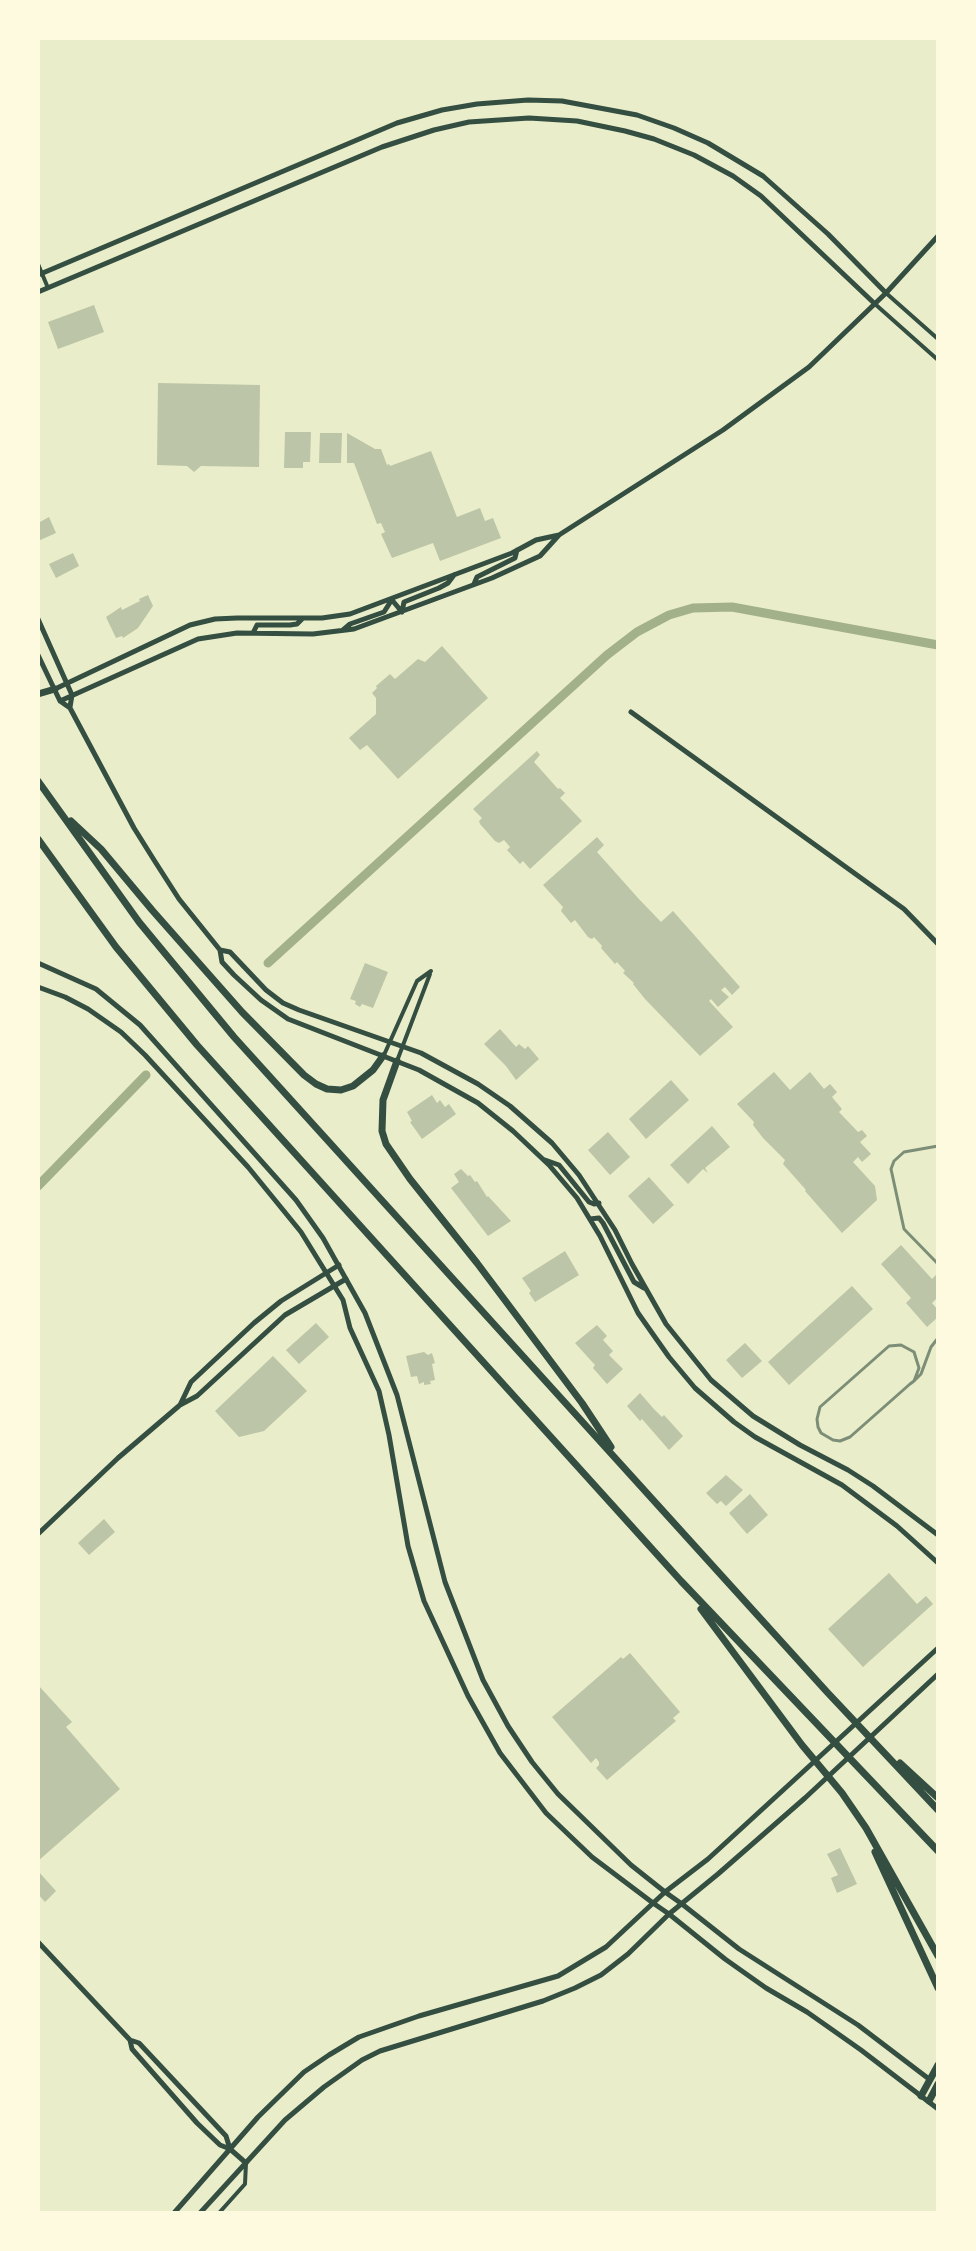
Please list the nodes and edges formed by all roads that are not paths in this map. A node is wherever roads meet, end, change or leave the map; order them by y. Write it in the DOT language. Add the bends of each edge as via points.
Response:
graph roads {
  1 [pos="938,236"];
  2 [pos="38,264"];
  3 [pos="40,274"];
  4 [pos="48,288"];
  5 [pos="38,292"];
  6 [pos="886,293"];
  7 [pos="875,304"];
  8 [pos="938,339"];
  9 [pos="938,360"];
  10 [pos="559,535"];
  11 [pos="517,550"];
  12 [pos="454,575"];
  13 [pos="473,585"];
  14 [pos="392,600"];
  15 [pos="402,612"];
  16 [pos="38,619"];
  17 [pos="302,619"];
  18 [pos="340,632"];
  19 [pos="253,633"];
  20 [pos="38,655"];
  21 [pos="66,683"];
  22 [pos="55,689"];
  23 [pos="38,694"];
  24 [pos="72,695"];
  25 [pos="60,701"];
  26 [pos="70,708"];
  27 [pos="631,712"];
  28 [pos="38,781"];
  29 [pos="58,808"];
  30 [pos="38,839"];
  31 [pos="38,846"];
  32 [pos="48,853"];
  33 [pos="938,944"];
  34 [pos="220,950"];
  35 [pos="38,963"];
  36 [pos="38,987"];
  37 [pos="390,1040"];
  38 [pos="404,1045"];
  39 [pos="383,1056"];
  40 [pos="397,1061"];
  41 [pos="544,1160"];
  42 [pos="599,1203"];
  43 [pos="589,1219"];
  44 [pos="339,1265"];
  45 [pos="327,1272"];
  46 [pos="346,1279"];
  47 [pos="335,1286"];
  48 [pos="645,1289"];
  49 [pos="180,1405"];
  50 [pos="623,1466"];
  51 [pos="38,1534"];
  52 [pos="938,1535"];
  53 [pos="938,1563"];
  54 [pos="681,1581"];
  55 [pos="938,1648"];
  56 [pos="938,1674"];
  57 [pos="852,1719"];
  58 [pos="938,1798"];
  59 [pos="938,1810"];
  60 [pos="866,1828"];
  61 [pos="938,1851"];
  62 [pos="665,1892"];
  63 [pos="653,1903"];
  64 [pos="682,1904"];
  65 [pos="669,1914"];
  66 [pos="38,1942"];
  67 [pos="938,1956"];
  68 [pos="938,1988"];
  69 [pos="130,2040"];
  70 [pos="938,2065"];
  71 [pos="929,2079"];
  72 [pos="938,2085"];
  73 [pos="921,2096"];
  74 [pos="929,2101"];
  75 [pos="938,2109"];
  76 [pos="230,2149"];
  77 [pos="246,2163"];
  78 [pos="174,2213"];
  79 [pos="200,2213"];
  80 [pos="219,2213"];
  1 -- 6 [label="main road"];
  2 -- 3 [label="street"];
  3 -- 4 [label="street"];
  3 -- 6 [label="main road" via="397,123 442,110 528,100 637,115 708,143 763,176"];
  4 -- 5 [label="main road"];
  4 -- 7 [label="main road" via="382,147 469,122 550,118 654,139 733,176"];
  6 -- 7 [label="main road"];
  6 -- 8 [label="street"];
  7 -- 9 [label="street"];
  7 -- 10 [label="main road" via="809,367 723,430"];
  10 -- 11 [label="main road"];
  10 -- 13 [label="main road" via="540,556"];
  11 -- 12 [label="main road"];
  11 -- 13 [label="main road" via="515,558 477,577"];
  12 -- 14 [label="main road"];
  12 -- 15 [label="main road" via="439,588 404,602"];
  13 -- 15 [label="main road"];
  14 -- 15 [label="main road"];
  14 -- 17 [label="main road" via="341,616"];
  14 -- 18 [label="main road" via="384,612"];
  15 -- 18 [label="main road"];
  16 -- 21 [label="main road"];
  17 -- 19 [label="main road" via="290,625 257,625"];
  17 -- 21 [label="main road" via="203,622"];
  18 -- 19 [label="main road"];
  19 -- 24 [label="main road" via="189,642"];
  20 -- 22 [label="main road"];
  21 -- 22 [label="main road"];
  21 -- 24 [label="main road"];
  22 -- 23 [label="highway"];
  22 -- 25 [label="main road"];
  24 -- 25 [label="main road"];
  24 -- 26 [label="main road"];
  25 -- 26 [label="main road"];
  26 -- 34 [label="main road" via="148,850"];
  27 -- 33 [label="main road" via="904,909"];
  28 -- 29 [label="highway"];
  29 -- 39 [label="highway" via="304,1075 327,1089 341,1090 373,1070"];
  29 -- 50 [label="highway" via="139,922 224,1025"];
  30 -- 32 [label="highway"];
  31 -- 32 [label="highway"];
  32 -- 54 [label="highway" via="197,1045"];
  34 -- 37 [label="main road" via="230,952 283,1003"];
  34 -- 39 [label="main road" via="222,962 278,1013"];
  35 -- 44 [label="main road" via="96,989 140,1025 296,1200"];
  36 -- 45 [label="main road" via="103,1018 145,1055 280,1205"];
  37 -- 38 [label="main road"];
  37 -- 38 [label="street" via="417,981 431,971"];
  37 -- 39 [label="street"];
  38 -- 40 [label="street"];
  38 -- 42 [label="main road" via="510,1106 565,1156"];
  39 -- 40 [label="main road"];
  40 -- 41 [label="main road" via="478,1103"];
  40 -- 50 [label="highway" via="383,1100 386,1144 582,1403"];
  41 -- 42 [label="main road" via="559,1165 589,1202"];
  41 -- 43 [label="main road"];
  42 -- 48 [label="main road"];
  43 -- 48 [label="main road" via="603,1223 634,1282"];
  43 -- 53 [label="main road" via="638,1313 695,1388 755,1437 842,1485"];
  44 -- 45 [label="main road"];
  44 -- 46 [label="main road"];
  45 -- 47 [label="main road"];
  45 -- 49 [label="main road" via="254,1323 191,1382"];
  46 -- 47 [label="main road"];
  46 -- 62 [label="main road" via="397,1395 445,1582 483,1680 516,1738 558,1794"];
  47 -- 49 [label="main road" via="285,1315 197,1396"];
  47 -- 63 [label="main road" via="379,1391 408,1546 424,1601 468,1696 500,1753 546,1813 592,1857"];
  48 -- 52 [label="main road" via="676,1338 729,1396 772,1428 873,1486"];
  49 -- 51 [label="main road"];
  50 -- 57 [label="highway"];
  54 -- 60 [label="highway"];
  54 -- 61 [label="highway"];
  55 -- 62 [label="main road" via="708,1859"];
  56 -- 64 [label="main road"];
  57 -- 58 [label="highway"];
  57 -- 59 [label="highway"];
  60 -- 67 [label="highway"];
  60 -- 68 [label="highway"];
  62 -- 63 [label="main road"];
  62 -- 64 [label="main road"];
  63 -- 65 [label="main road"];
  63 -- 76 [label="main road" via="606,1947 558,1976 359,2037 304,2072"];
  64 -- 65 [label="main road"];
  64 -- 71 [label="main road"];
  65 -- 73 [label="main road"];
  65 -- 77 [label="main road" via="628,1954 575,1988 362,2060 285,2120"];
  66 -- 69 [label="main road"];
  69 -- 76 [label="main road" via="132,2049 197,2123"];
  69 -- 76 [label="main road" via="139,2043 226,2136"];
  70 -- 71 [label="highway"];
  71 -- 72 [label="main road"];
  71 -- 73 [label="highway"];
  72 -- 74 [label="highway"];
  73 -- 74 [label="main road"];
  74 -- 75 [label="main road"];
  76 -- 77 [label="main road"];
  76 -- 78 [label="main road"];
  77 -- 79 [label="main road"];
  77 -- 80 [label="street" via="245,2184"];
}
